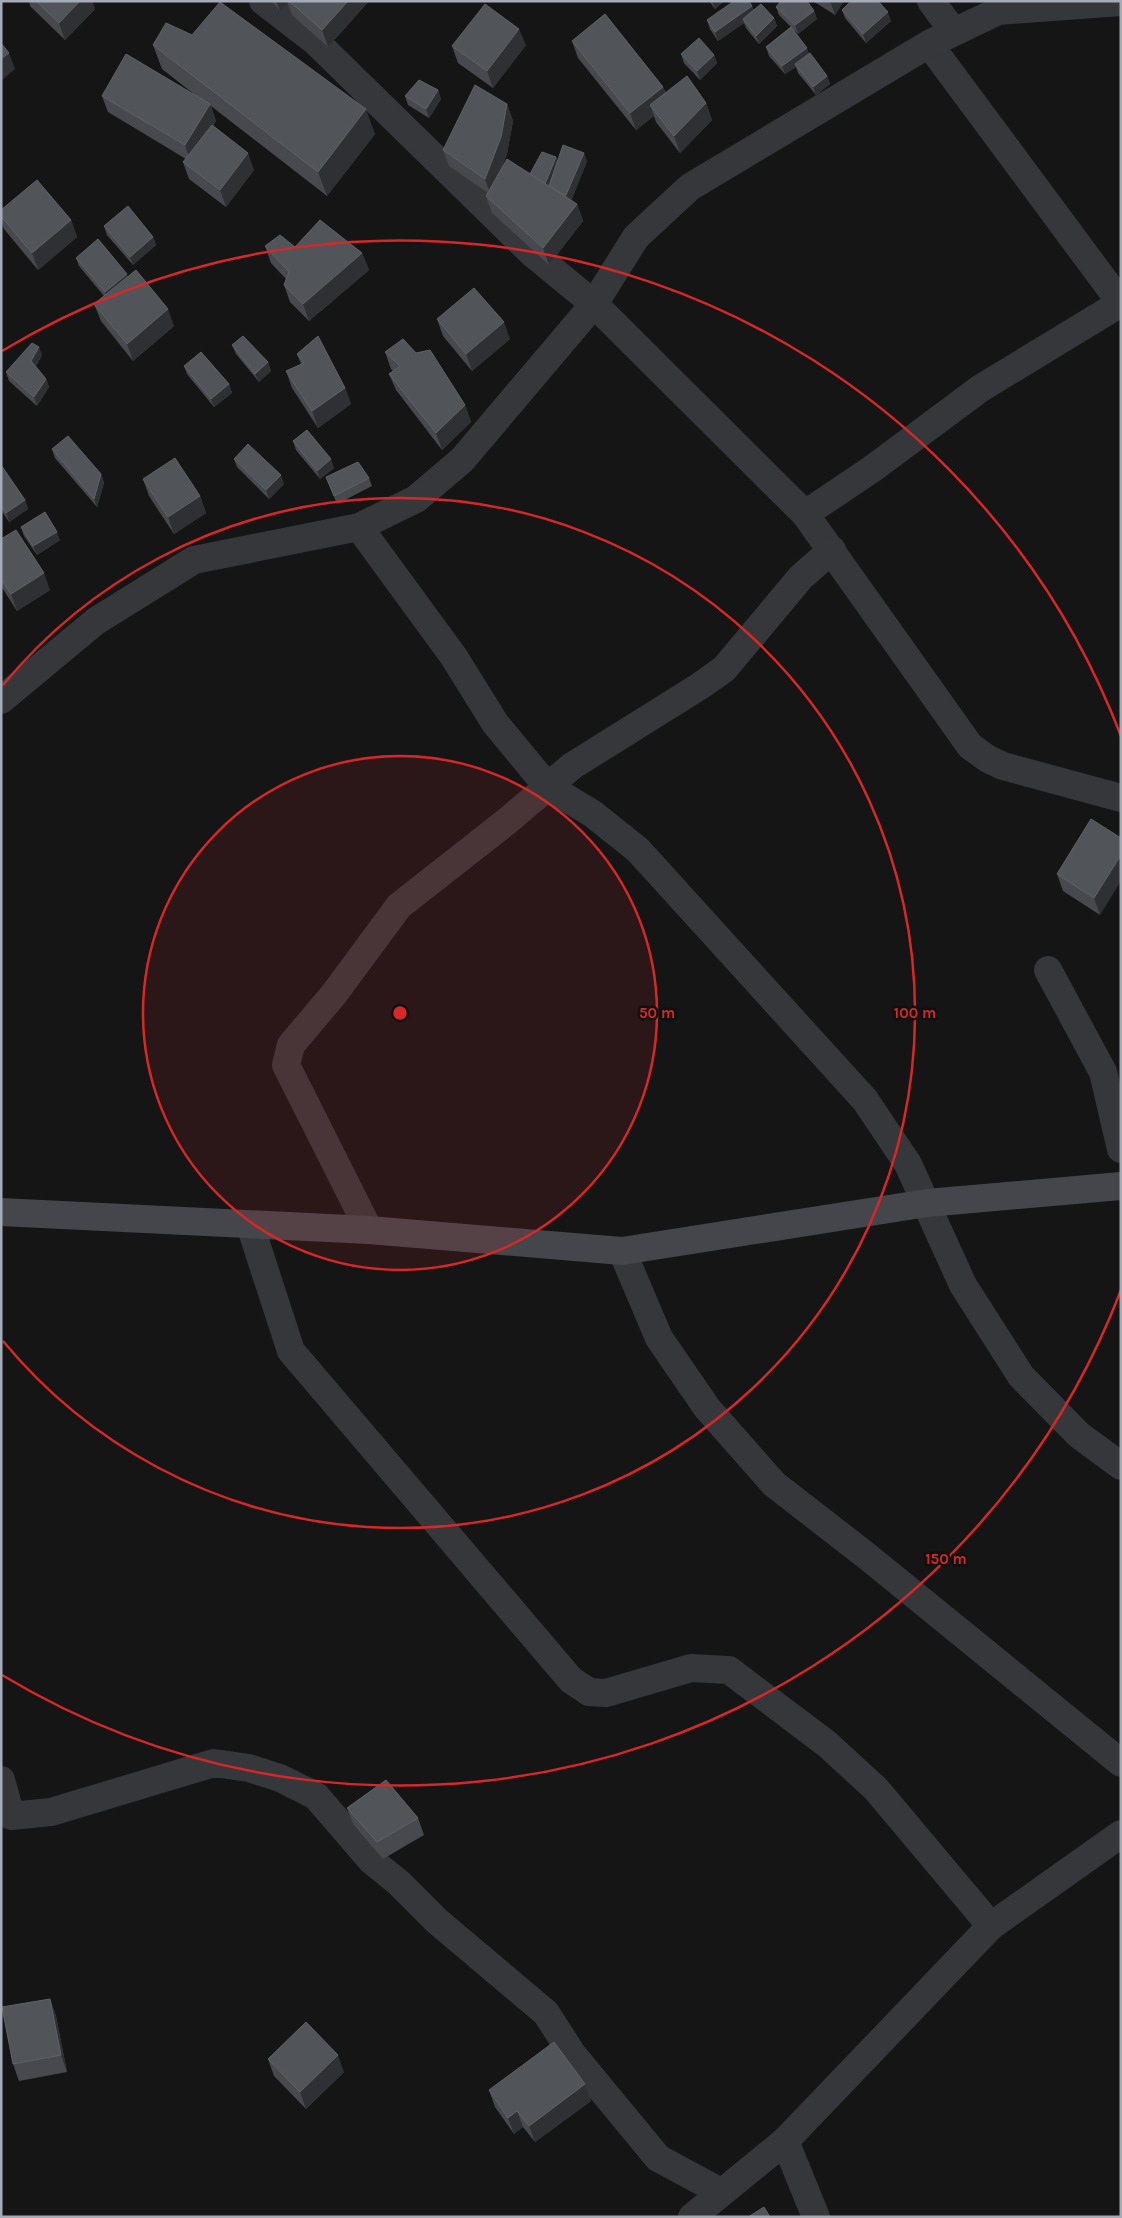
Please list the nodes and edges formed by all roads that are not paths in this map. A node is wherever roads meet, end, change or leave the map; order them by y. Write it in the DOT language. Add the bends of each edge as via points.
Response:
graph roads {
  1 [pos="263,1"];
  2 [pos="931,1"];
  3 [pos="1121,2"];
  4 [pos="953,30"];
  5 [pos="929,44"];
  6 [pos="594,304"];
  7 [pos="806,514"];
  8 [pos="360,527"];
  9 [pos="832,550"];
  10 [pos="1,700"];
  11 [pos="547,786"];
  12 [pos="1121,798"];
  13 [pos="1048,970"];
  14 [pos="1121,1149"];
  15 [pos="1121,1186"];
  16 [pos="926,1203"];
  17 [pos="1,1212"];
  18 [pos="250,1225"];
  19 [pos="369,1230"];
  20 [pos="622,1252"];
  21 [pos="1121,1466"];
  22 [pos="1121,1763"];
  23 [pos="1,1780"];
  24 [pos="1121,1834"];
  25 [pos="991,1926"];
  26 [pos="785,2141"];
  27 [pos="721,2192"];
  28 [pos="692,2217"];
  29 [pos="816,2217"];
  1 -- 6 [label="street" via="316,42 533,254"];
  2 -- 4 [label="street"];
  3 -- 4 [label="street" via="998,11"];
  4 -- 5 [label="street"];
  5 -- 6 [label="street" via="690,186 636,237"];
  5 -- 7 [label="street" via="1121,303 981,388"];
  6 -- 7 [label="street"];
  6 -- 8 [label="street" via="462,460 416,500"];
  7 -- 9 [label="street"];
  8 -- 10 [label="street" via="194,560 96,621"];
  8 -- 11 [label="street" via="454,658 495,723"];
  9 -- 11 [label="street" via="801,577 724,669 572,766"];
  9 -- 12 [label="street" via="970,746 1003,766"];
  11 -- 16 [label="street" via="594,814 638,850 865,1100 908,1164"];
  11 -- 19 [label="street" via="399,906 291,1046 286,1065"];
  13 -- 14 [label="street" via="1103,1072"];
  15 -- 16 [label="street"];
  16 -- 20 [label="street"];
  16 -- 21 [label="street" via="963,1285 1021,1376 1079,1435"];
  17 -- 18 [label="street"];
  18 -- 19 [label="street"];
  18 -- 25 [label="street" via="291,1351 570,1680 589,1692 606,1693 691,1668 729,1670 827,1744 876,1789"];
  19 -- 20 [label="street"];
  20 -- 22 [label="street" via="659,1338 707,1408 774,1484"];
  23 -- 27 [label="street" via="11,1816 51,1812 214,1763 249,1768 280,1778 316,1796 372,1861 546,2013 573,2055 658,2158"];
  24 -- 25 [label="street"];
  25 -- 26 [label="street"];
  26 -- 27 [label="street"];
  26 -- 29 [label="street"];
  27 -- 28 [label="street"];
}
